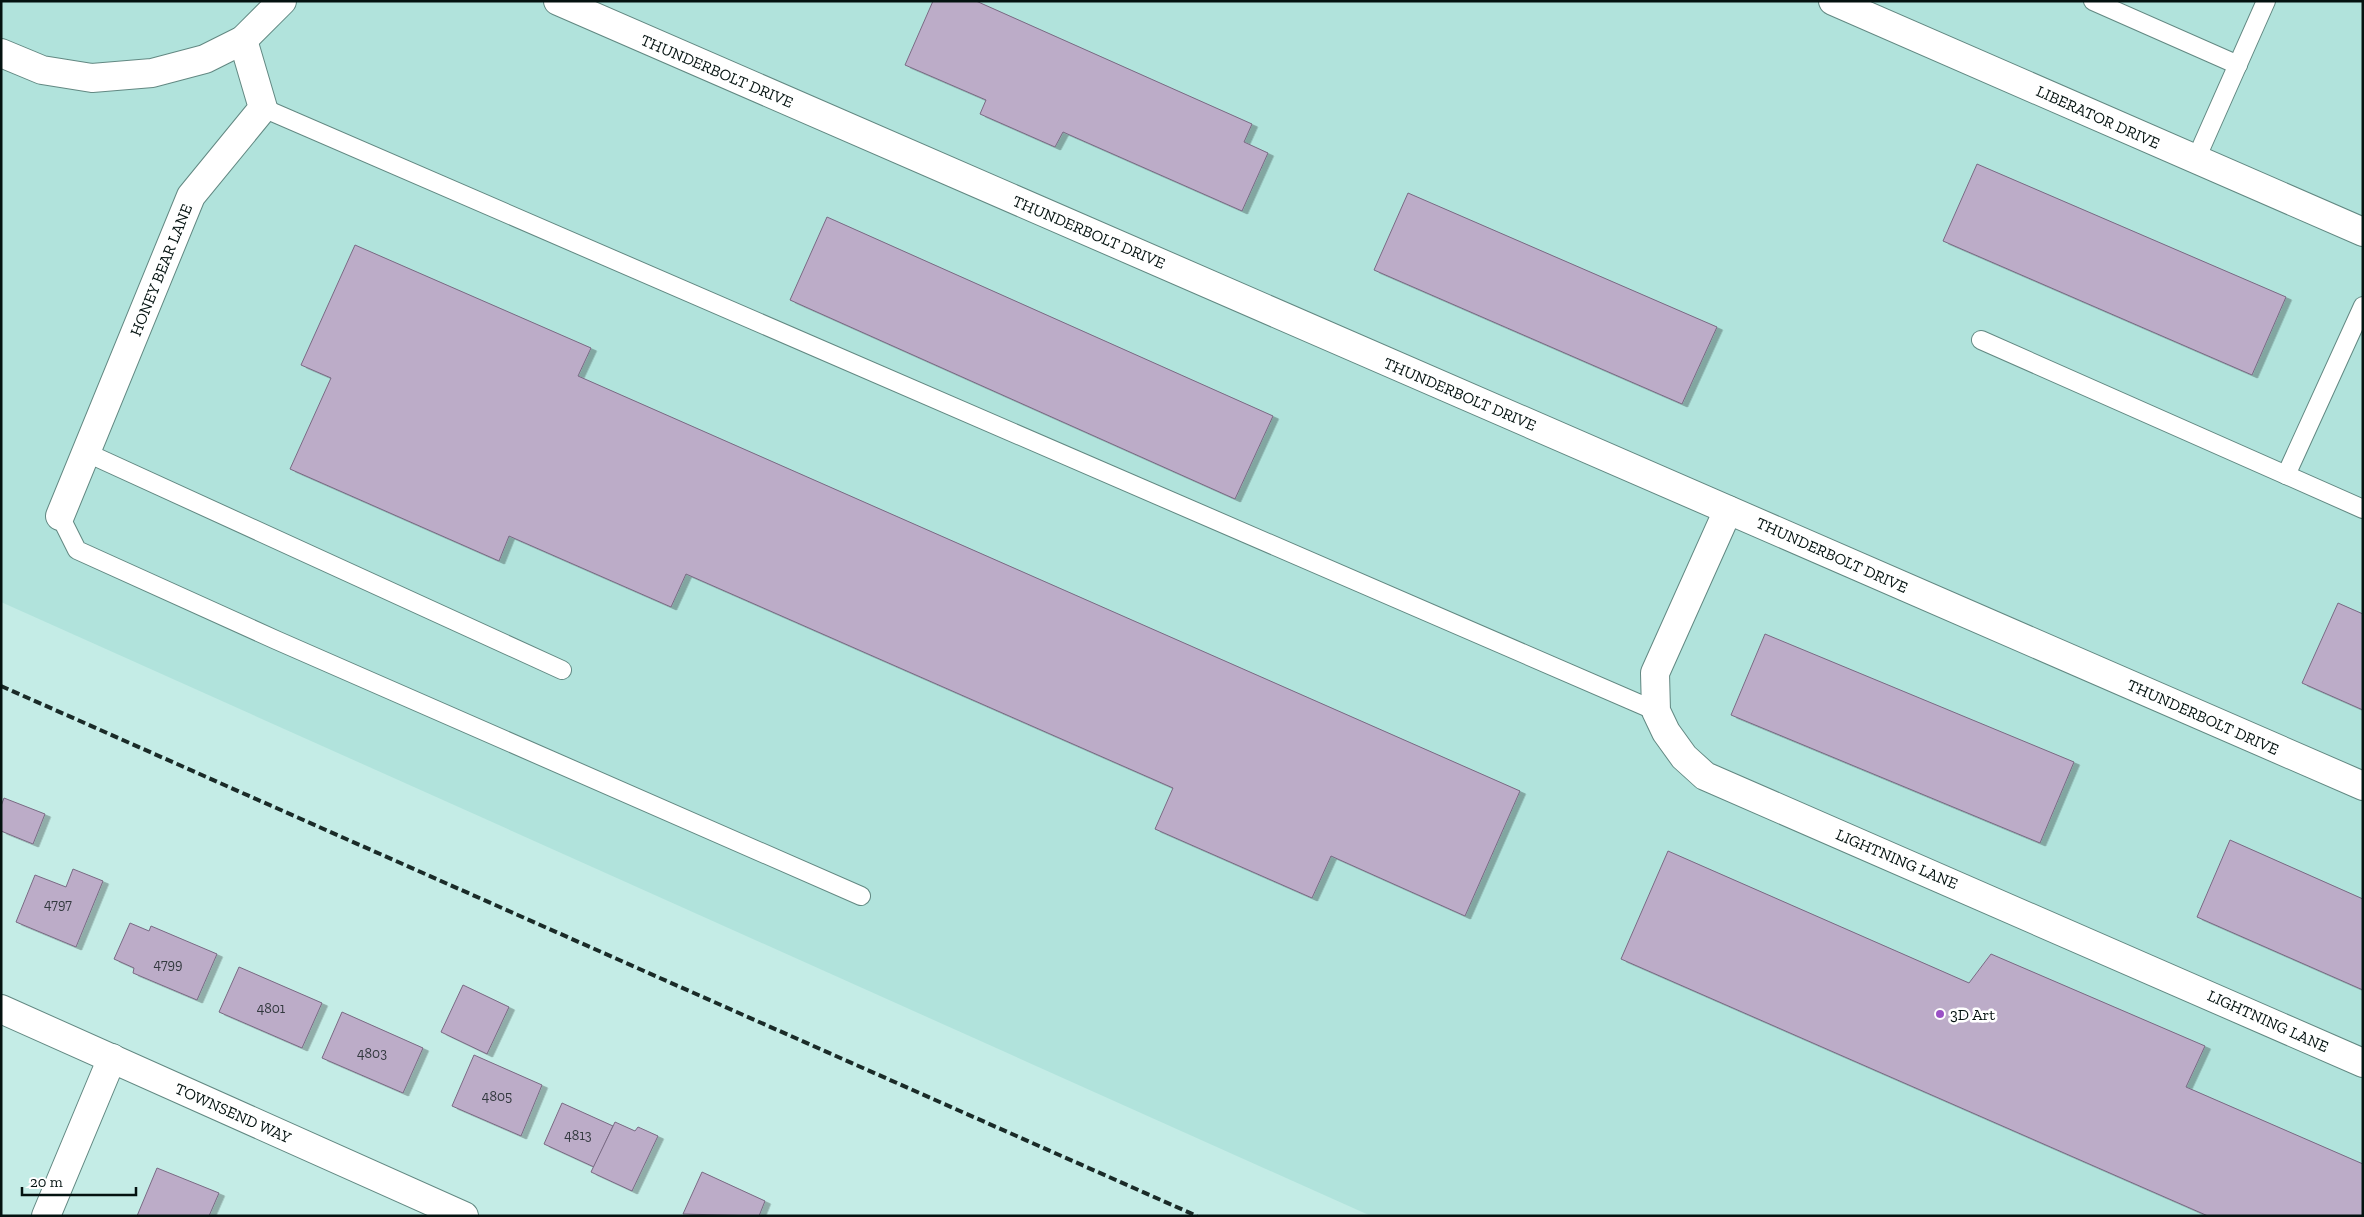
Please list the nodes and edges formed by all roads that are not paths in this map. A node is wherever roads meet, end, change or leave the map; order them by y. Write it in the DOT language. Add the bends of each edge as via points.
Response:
graph roads {
  1 [pos="282,1"];
  2 [pos="558,1"];
  3 [pos="1833,1"];
  4 [pos="2092,1"];
  5 [pos="2266,1"];
  6 [pos="243,40"];
  7 [pos="1,53"];
  8 [pos="2238,65"];
  9 [pos="263,108"];
  10 [pos="2196,160"];
  11 [pos="2363,232"];
  12 [pos="2363,306"];
  13 [pos="1981,340"];
  14 [pos="85,452"];
  15 [pos="2286,475"];
  16 [pos="1728,510"];
  17 [pos="2363,510"];
  18 [pos="60,516"];
  19 [pos="562,670"];
  20 [pos="1656,711"];
  21 [pos="2363,786"];
  22 [pos="862,896"];
  23 [pos="1,1009"];
  24 [pos="112,1058"];
  25 [pos="2363,1063"];
  26 [pos="46,1216"];
  27 [pos="464,1216"];
  1 -- 6 [label="street"];
  2 -- 16 [label="street, THUNDERBOLT DRIVE"];
  3 -- 10 [label="street, LIBERATOR DRIVE"];
  4 -- 8 [label="lane"];
  5 -- 8 [label="lane"];
  6 -- 7 [label="street" via="205,58 152,73 92,78 42,70"];
  6 -- 9 [label="street"];
  8 -- 10 [label="lane"];
  9 -- 14 [label="street, HONEY BEAR LANE" via="191,196"];
  9 -- 20 [label="lane"];
  10 -- 11 [label="street, LIBERATOR DRIVE"];
  12 -- 15 [label="lane"];
  13 -- 15 [label="lane"];
  14 -- 18 [label="street, HONEY BEAR LANE"];
  14 -- 19 [label="lane"];
  15 -- 17 [label="lane"];
  16 -- 20 [label="street, LIGHTNING LANE" via="1655,673"];
  16 -- 21 [label="street, THUNDERBOLT DRIVE"];
  18 -- 22 [label="lane" via="77,550"];
  20 -- 25 [label="street, LIGHTNING LANE" via="1684,757 1705,776"];
  23 -- 24 [label="street, TOWNSEND WAY"];
  24 -- 26 [label="street"];
  24 -- 27 [label="street, TOWNSEND WAY"];
}
